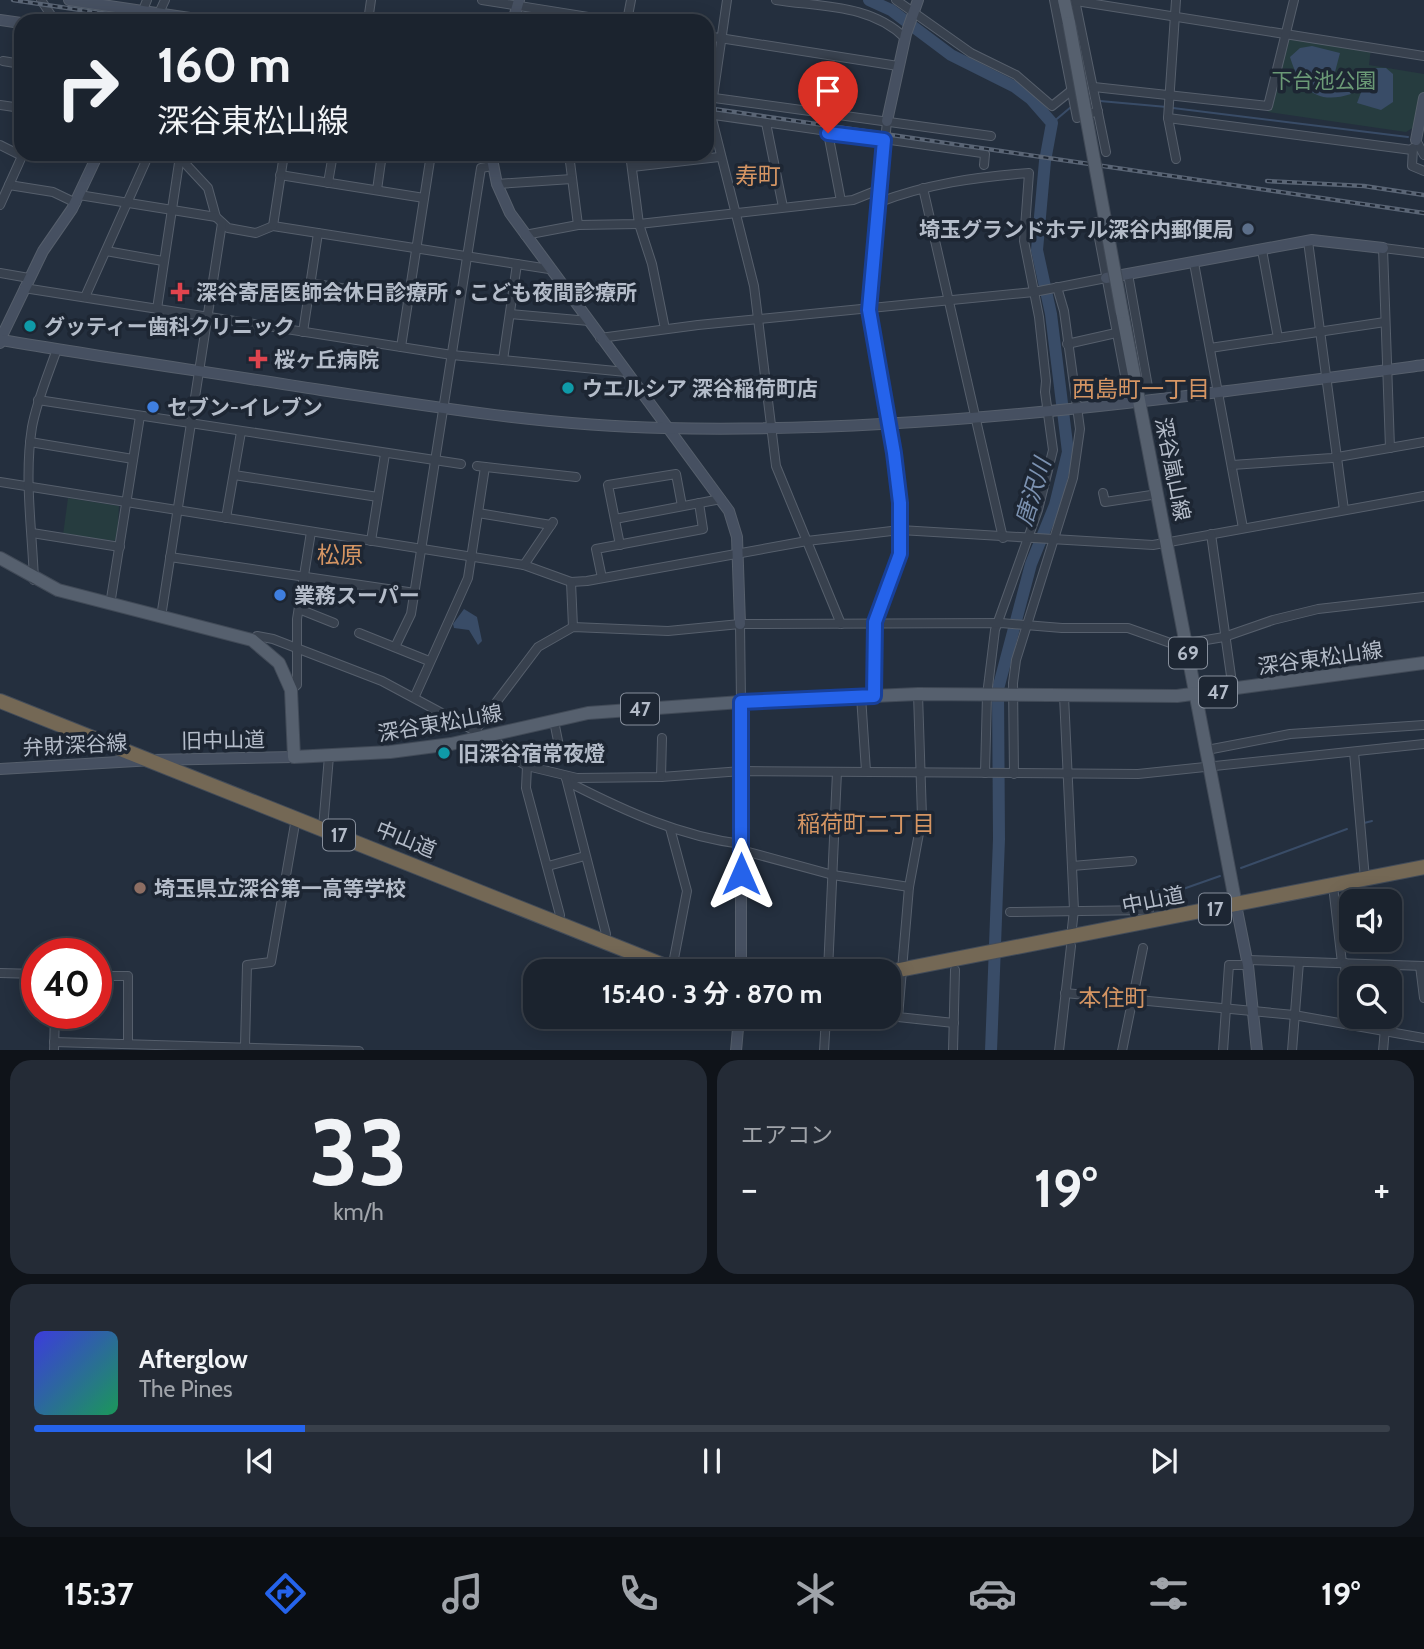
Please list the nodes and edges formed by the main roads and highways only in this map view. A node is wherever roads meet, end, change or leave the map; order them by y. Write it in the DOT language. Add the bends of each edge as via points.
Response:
graph roads {
  1 [pos="1064,0"];
  2 [pos="0,558"];
  3 [pos="1424,663"];
  4 [pos="1196,694"];
  5 [pos="0,701"];
  6 [pos="1424,867"];
  7 [pos="1236,905"];
  8 [pos="648,959"];
  9 [pos="901,970"];
  1 -- 4 [label="main road, 深谷嵐山線 / 69, bridge" via="1135,402 1158,494"];
  2 -- 4 [label="main road, 深谷東松山線 / 47" via="34,580 110,605 252,640 279,663 291,690 295,757 390,752 588,713 741,702 918,694"];
  3 -- 4 [label="main road, 深谷東松山線 / 47"];
  4 -- 7 [label="main road, 深谷嵐山線 / 69"];
  5 -- 8 [label="highway, 中山道 / 17"];
  6 -- 7 [label="highway, 中山道 / 17"];
  7 -- 9 [label="highway, 中山道 / 17"];
}
